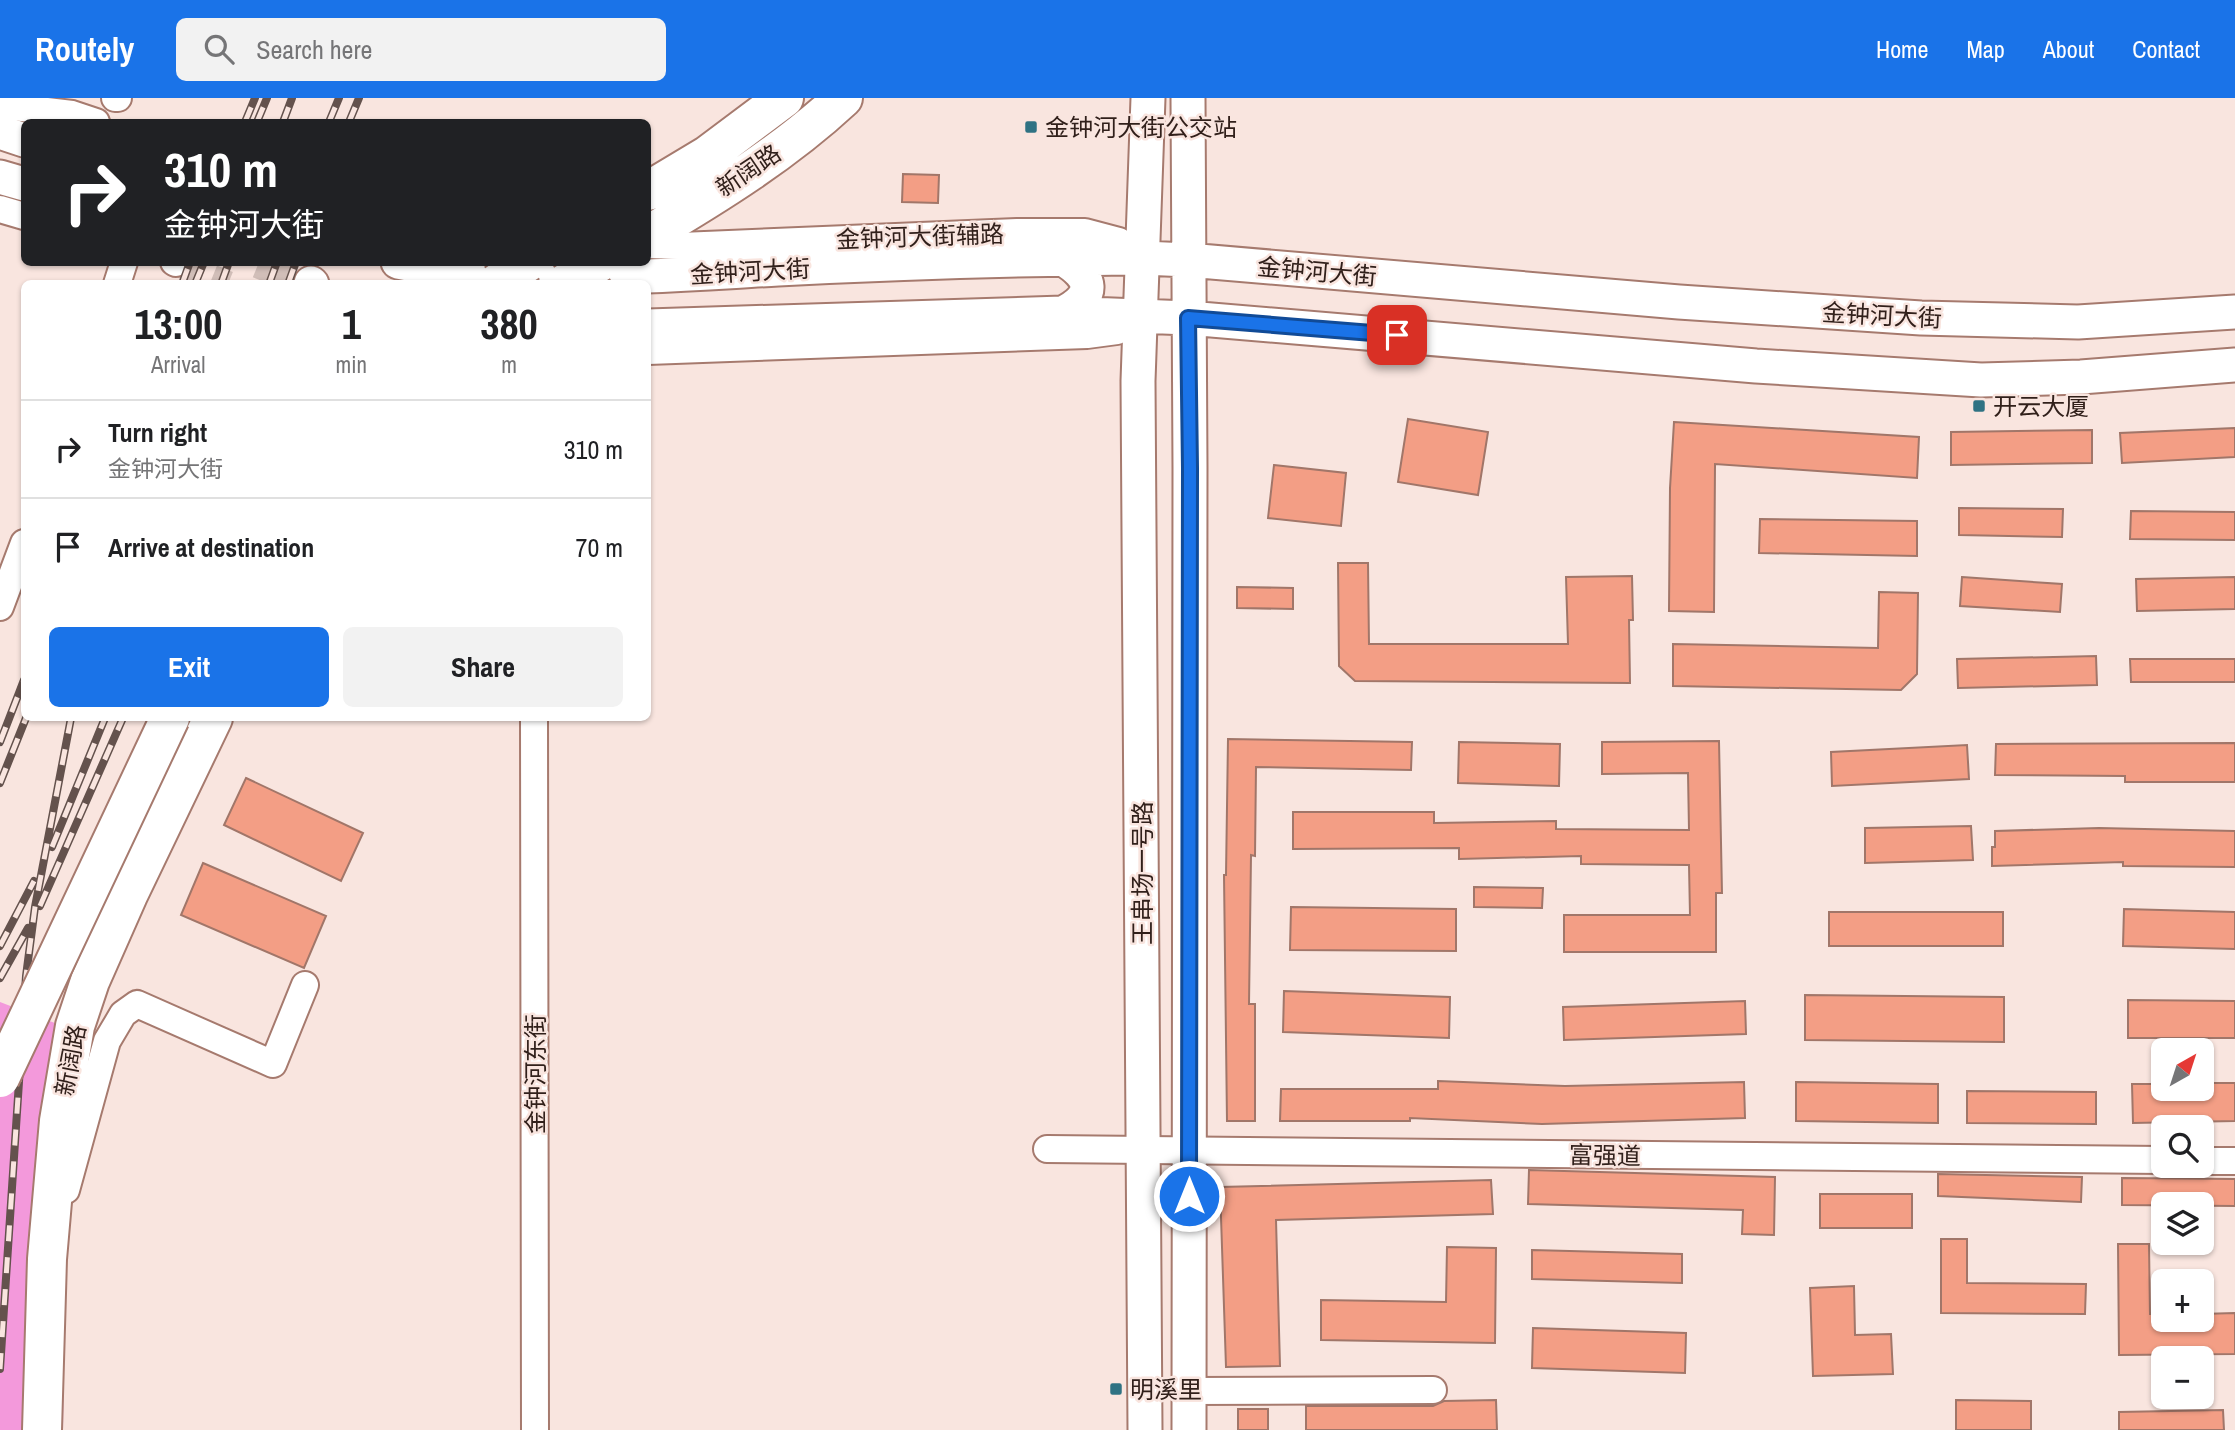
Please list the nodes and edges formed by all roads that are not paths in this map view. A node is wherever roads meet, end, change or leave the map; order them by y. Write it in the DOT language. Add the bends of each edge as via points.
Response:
graph roads {
  1 [pos="784,98"];
  2 [pos="843,98"];
  3 [pos="1148,98"];
  4 [pos="1188,98"];
  5 [pos="0,107"];
  6 [pos="87,119"];
  7 [pos="0,132"];
  8 [pos="21,139"];
  9 [pos="0,177"];
  10 [pos="21,183"];
  11 [pos="651,189"];
  12 [pos="0,209"];
  13 [pos="21,215"];
  14 [pos="651,233"];
  15 [pos="651,245"];
  16 [pos="1143,258"];
  17 [pos="1063,259"];
  18 [pos="1188,260"];
  19 [pos="416,266"];
  20 [pos="522,266"];
  21 [pos="593,266"];
  22 [pos="502,280"];
  23 [pos="571,280"];
  24 [pos="2235,312"];
  25 [pos="1063,313"];
  26 [pos="1140,316"];
  27 [pos="1188,318"];
  28 [pos="651,326"];
  29 [pos="651,351"];
  30 [pos="2235,365"];
  31 [pos="16,546"];
  32 [pos="0,607"];
  33 [pos="169,721"];
  34 [pos="212,721"];
  35 [pos="534,721"];
  36 [pos="306,985"];
  37 [pos="0,1079"];
  38 [pos="1047,1149"];
  39 [pos="1143,1150"];
  40 [pos="1189,1151"];
  41 [pos="2151,1160"];
  42 [pos="2214,1161"];
  43 [pos="2235,1161"];
  44 [pos="47,1259"];
  45 [pos="1433,1390"];
  46 [pos="1189,1391"];
  47 [pos="42,1430"];
  48 [pos="535,1430"];
  49 [pos="1145,1430"];
  50 [pos="1189,1430"];
  1 -- 11 [label="highway, 新阔路" via="708,155"];
  2 -- 14 [label="highway, 新阔路" via="749,172"];
  3 -- 16 [label="main road, 王串场一号路"];
  4 -- 18 [label="main road, 王串场一号路"];
  5 -- 6 [label="street"];
  7 -- 8 [label="main road"];
  9 -- 10 [label="main road"];
  12 -- 13 [label="street"];
  15 -- 16 [label="street, 金钟河大街辅路" via="1085,232 1119,241"];
  16 -- 17 [label="main road, 金钟河大街"];
  16 -- 18 [label="main road, 金钟河大街"];
  16 -- 26 [label="main road, 王串场一号路"];
  17 -- 19 [label="main road, 金钟河大街" via="629,276 486,276"];
  17 -- 25 [label="main road" via="1080,271 1087,283 1086,295"];
  18 -- 24 [label="main road, 金钟河大街" via="1920,318 2078,322"];
  18 -- 27 [label="main road, 王串场一号路"];
  20 -- 22 [label="highway, bridge"];
  21 -- 23 [label="highway, bridge"];
  25 -- 26 [label="main road, 金钟河大街"];
  25 -- 28 [label="main road, 金钟河大街"];
  26 -- 27 [label="main road, 金钟河大街"];
  26 -- 29 [label="street" via="1117,331 1087,335"];
  26 -- 39 [label="main road, 王串场一号路"];
  27 -- 30 [label="main road, 金钟河大街" via="1742,365 1981,380"];
  27 -- 40 [label="main road, 王串场一号路"];
  31 -- 32 [label="street"];
  33 -- 37 [label="highway, 新阔路, bridge"];
  34 -- 44 [label="highway, 新阔路" via="128,895 75,1026 59,1121"];
  35 -- 48 [label="street, 金钟河东街"];
  36 -- 44 [label="street" via="273,1064 137,1004 123,1014 107,1041"];
  38 -- 39 [label="street, 富强道"];
  39 -- 40 [label="street, 富强道"];
  39 -- 49 [label="main road, 王串场一号路"];
  40 -- 41 [label="street, 富强道"];
  40 -- 46 [label="main road, 王串场一号路"];
  42 -- 43 [label="street"];
  44 -- 47 [label="highway, 新阔路"];
  45 -- 46 [label="street"];
  46 -- 50 [label="main road, 王串场一号路"];
}
